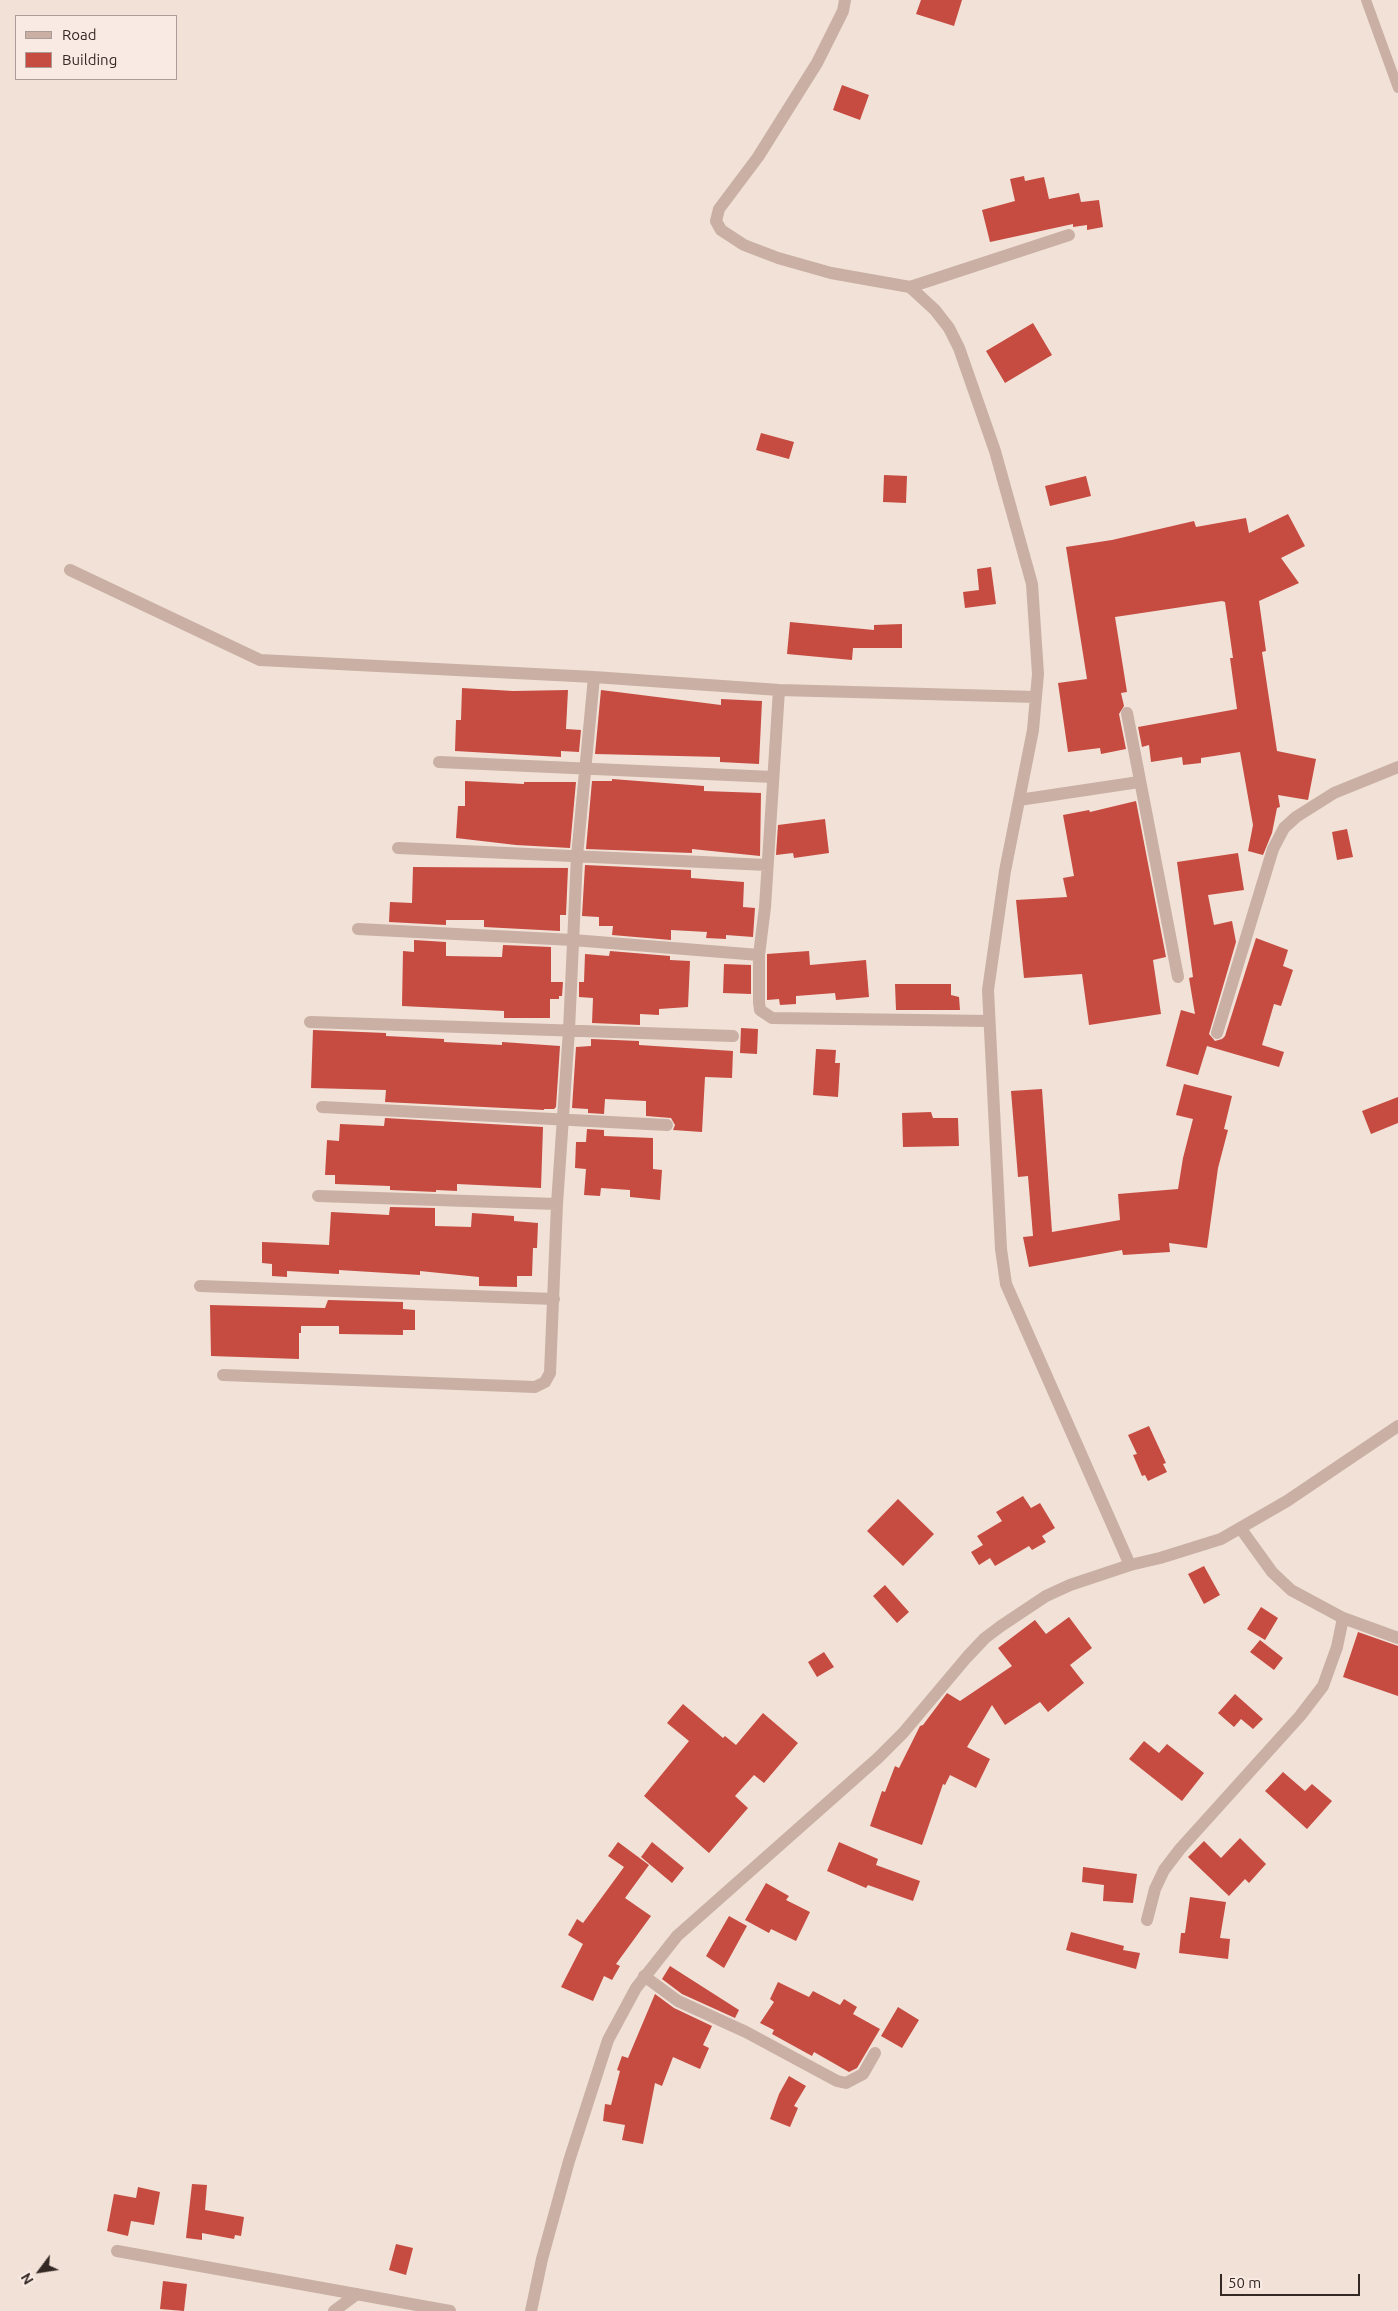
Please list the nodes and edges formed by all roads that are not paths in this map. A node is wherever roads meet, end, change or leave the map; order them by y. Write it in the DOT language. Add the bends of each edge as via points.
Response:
graph roads {
  1 [pos="844,0"];
  2 [pos="1366,0"];
  3 [pos="1398,88"];
  4 [pos="1069,235"];
  5 [pos="910,287"];
  6 [pos="70,570"];
  7 [pos="594,677"];
  8 [pos="779,690"];
  9 [pos="1036,697"];
  10 [pos="1127,713"];
  11 [pos="439,762"];
  12 [pos="1398,767"];
  13 [pos="584,769"];
  14 [pos="773,777"];
  15 [pos="1139,782"];
  16 [pos="1019,800"];
  17 [pos="398,848"];
  18 [pos="577,856"];
  19 [pos="767,865"];
  20 [pos="358,929"];
  21 [pos="573,940"];
  22 [pos="760,954"];
  23 [pos="1178,977"];
  24 [pos="989,1021"];
  25 [pos="310,1022"];
  26 [pos="570,1030"];
  27 [pos="1217,1032"];
  28 [pos="733,1036"];
  29 [pos="322,1108"];
  30 [pos="563,1120"];
  31 [pos="667,1125"];
  32 [pos="318,1196"];
  33 [pos="557,1204"];
  34 [pos="200,1286"];
  35 [pos="554,1299"];
  36 [pos="223,1375"];
  37 [pos="1398,1426"];
  38 [pos="1241,1529"];
  39 [pos="1130,1565"];
  40 [pos="1343,1618"];
  41 [pos="1398,1638"];
  42 [pos="1147,1920"];
  43 [pos="644,1976"];
  44 [pos="875,2053"];
  45 [pos="117,2251"];
  46 [pos="357,2294"];
  47 [pos="334,2311"];
  48 [pos="450,2311"];
  49 [pos="531,2311"];
  1 -- 5 [label="street" via="843,11 817,63 758,157 719,210 716,221 721,230 744,245 778,258 831,273"];
  2 -- 3 [label="lane"];
  4 -- 5 [label="street"];
  5 -- 9 [label="street" via="935,310 959,348 995,450 1032,584 1038,674"];
  6 -- 7 [label="street" via="260,660"];
  7 -- 8 [label="street"];
  7 -- 13 [label="street"];
  8 -- 9 [label="street"];
  8 -- 14 [label="street"];
  9 -- 16 [label="street"];
  10 -- 15 [label="street"];
  11 -- 13 [label="street"];
  12 -- 27 [label="street" via="1334,793 1284,828 1273,849"];
  13 -- 14 [label="street"];
  13 -- 18 [label="street"];
  14 -- 19 [label="street"];
  15 -- 16 [label="street"];
  15 -- 23 [label="street"];
  16 -- 24 [label="street" via="991,963"];
  17 -- 18 [label="street"];
  18 -- 19 [label="street"];
  18 -- 21 [label="street"];
  19 -- 22 [label="street"];
  20 -- 21 [label="street"];
  21 -- 22 [label="street"];
  21 -- 26 [label="street"];
  22 -- 24 [label="street" via="759,1006 772,1018"];
  24 -- 39 [label="street" via="1001,1249 1006,1284"];
  25 -- 26 [label="street"];
  26 -- 28 [label="street"];
  26 -- 30 [label="street"];
  29 -- 30 [label="street"];
  30 -- 31 [label="street"];
  30 -- 33 [label="street"];
  32 -- 33 [label="street"];
  33 -- 35 [label="street"];
  34 -- 35 [label="street"];
  35 -- 36 [label="street" via="550,1373 545,1382 534,1387"];
  37 -- 38 [label="street" via="1287,1502"];
  38 -- 39 [label="street" via="1198,1547"];
  38 -- 40 [label="street" via="1272,1572 1291,1590"];
  39 -- 43 [label="street" via="1046,1596 985,1638 878,1758 703,1911"];
  40 -- 41 [label="street"];
  40 -- 42 [label="street" via="1323,1686 1164,1870"];
  43 -- 44 [label="street" via="678,2001 746,2032 837,2081 846,2083 864,2074"];
  43 -- 49 [label="street" via="621,2012 600,2063 568,2161"];
  45 -- 46 [label="street"];
  46 -- 47 [label="street"];
  46 -- 48 [label="street"];
}
